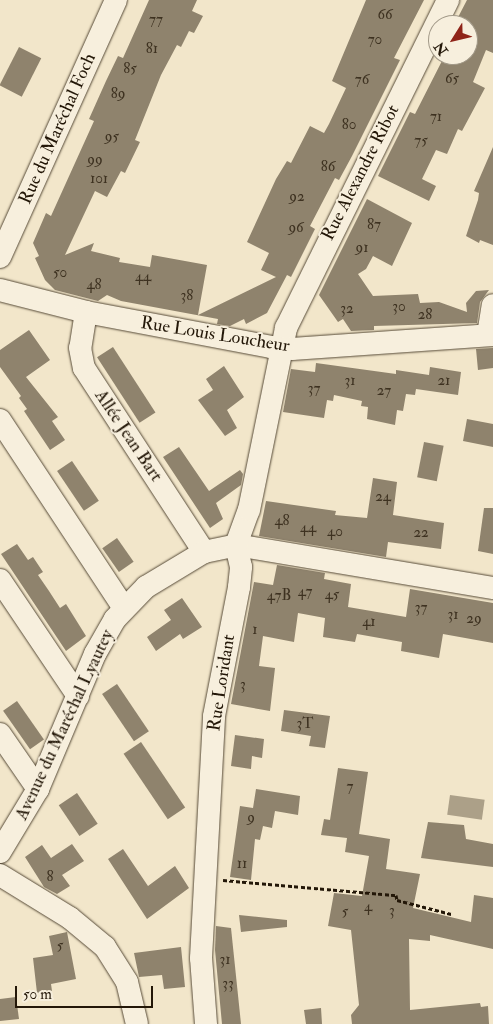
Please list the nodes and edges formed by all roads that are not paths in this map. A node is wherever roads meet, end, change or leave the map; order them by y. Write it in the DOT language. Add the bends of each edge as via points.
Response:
graph roads {
  1 [pos="116,0"];
  2 [pos="448,0"];
  3 [pos="0,257"];
  4 [pos="0,290"];
  5 [pos="493,305"];
  6 [pos="86,312"];
  7 [pos="490,335"];
  8 [pos="282,348"];
  9 [pos="0,420"];
  10 [pos="236,545"];
  11 [pos="204,552"];
  12 [pos="0,580"];
  13 [pos="493,588"];
  14 [pos="124,608"];
  15 [pos="78,696"];
  16 [pos="0,734"];
  17 [pos="38,788"];
  18 [pos="0,852"];
  19 [pos="0,875"];
  20 [pos="137,1024"];
  21 [pos="206,1024"];
  1 -- 3 [label="street, Rue du Maréchal Foch"];
  2 -- 8 [label="street, Rue Alexandre Ribot" via="295,305"];
  4 -- 6 [label="street, Rue Louis Loucheur"];
  5 -- 7 [label="street"];
  6 -- 8 [label="street, Rue Louis Loucheur"];
  6 -- 11 [label="street, Allée Jean Bart" via="80,348 84,368"];
  7 -- 8 [label="street, Rue Louis Loucheur"];
  8 -- 10 [label="street" via="249,510"];
  9 -- 14 [label="street"];
  10 -- 11 [label="street, Avenue du Maréchal Lyautey"];
  10 -- 13 [label="street"];
  10 -- 21 [label="street, Rue Loridant" via="241,567 239,587 214,716 201,958"];
  11 -- 14 [label="street, Avenue du Maréchal Lyautey" via="156,579"];
  12 -- 15 [label="street"];
  14 -- 15 [label="street, Avenue du Maréchal Lyautey" via="102,641"];
  15 -- 17 [label="street, Avenue du Maréchal Lyautey"];
  16 -- 17 [label="street"];
  17 -- 18 [label="street, Avenue du Maréchal Lyautey"];
  19 -- 20 [label="street" via="70,918 105,947 127,982"];
}
